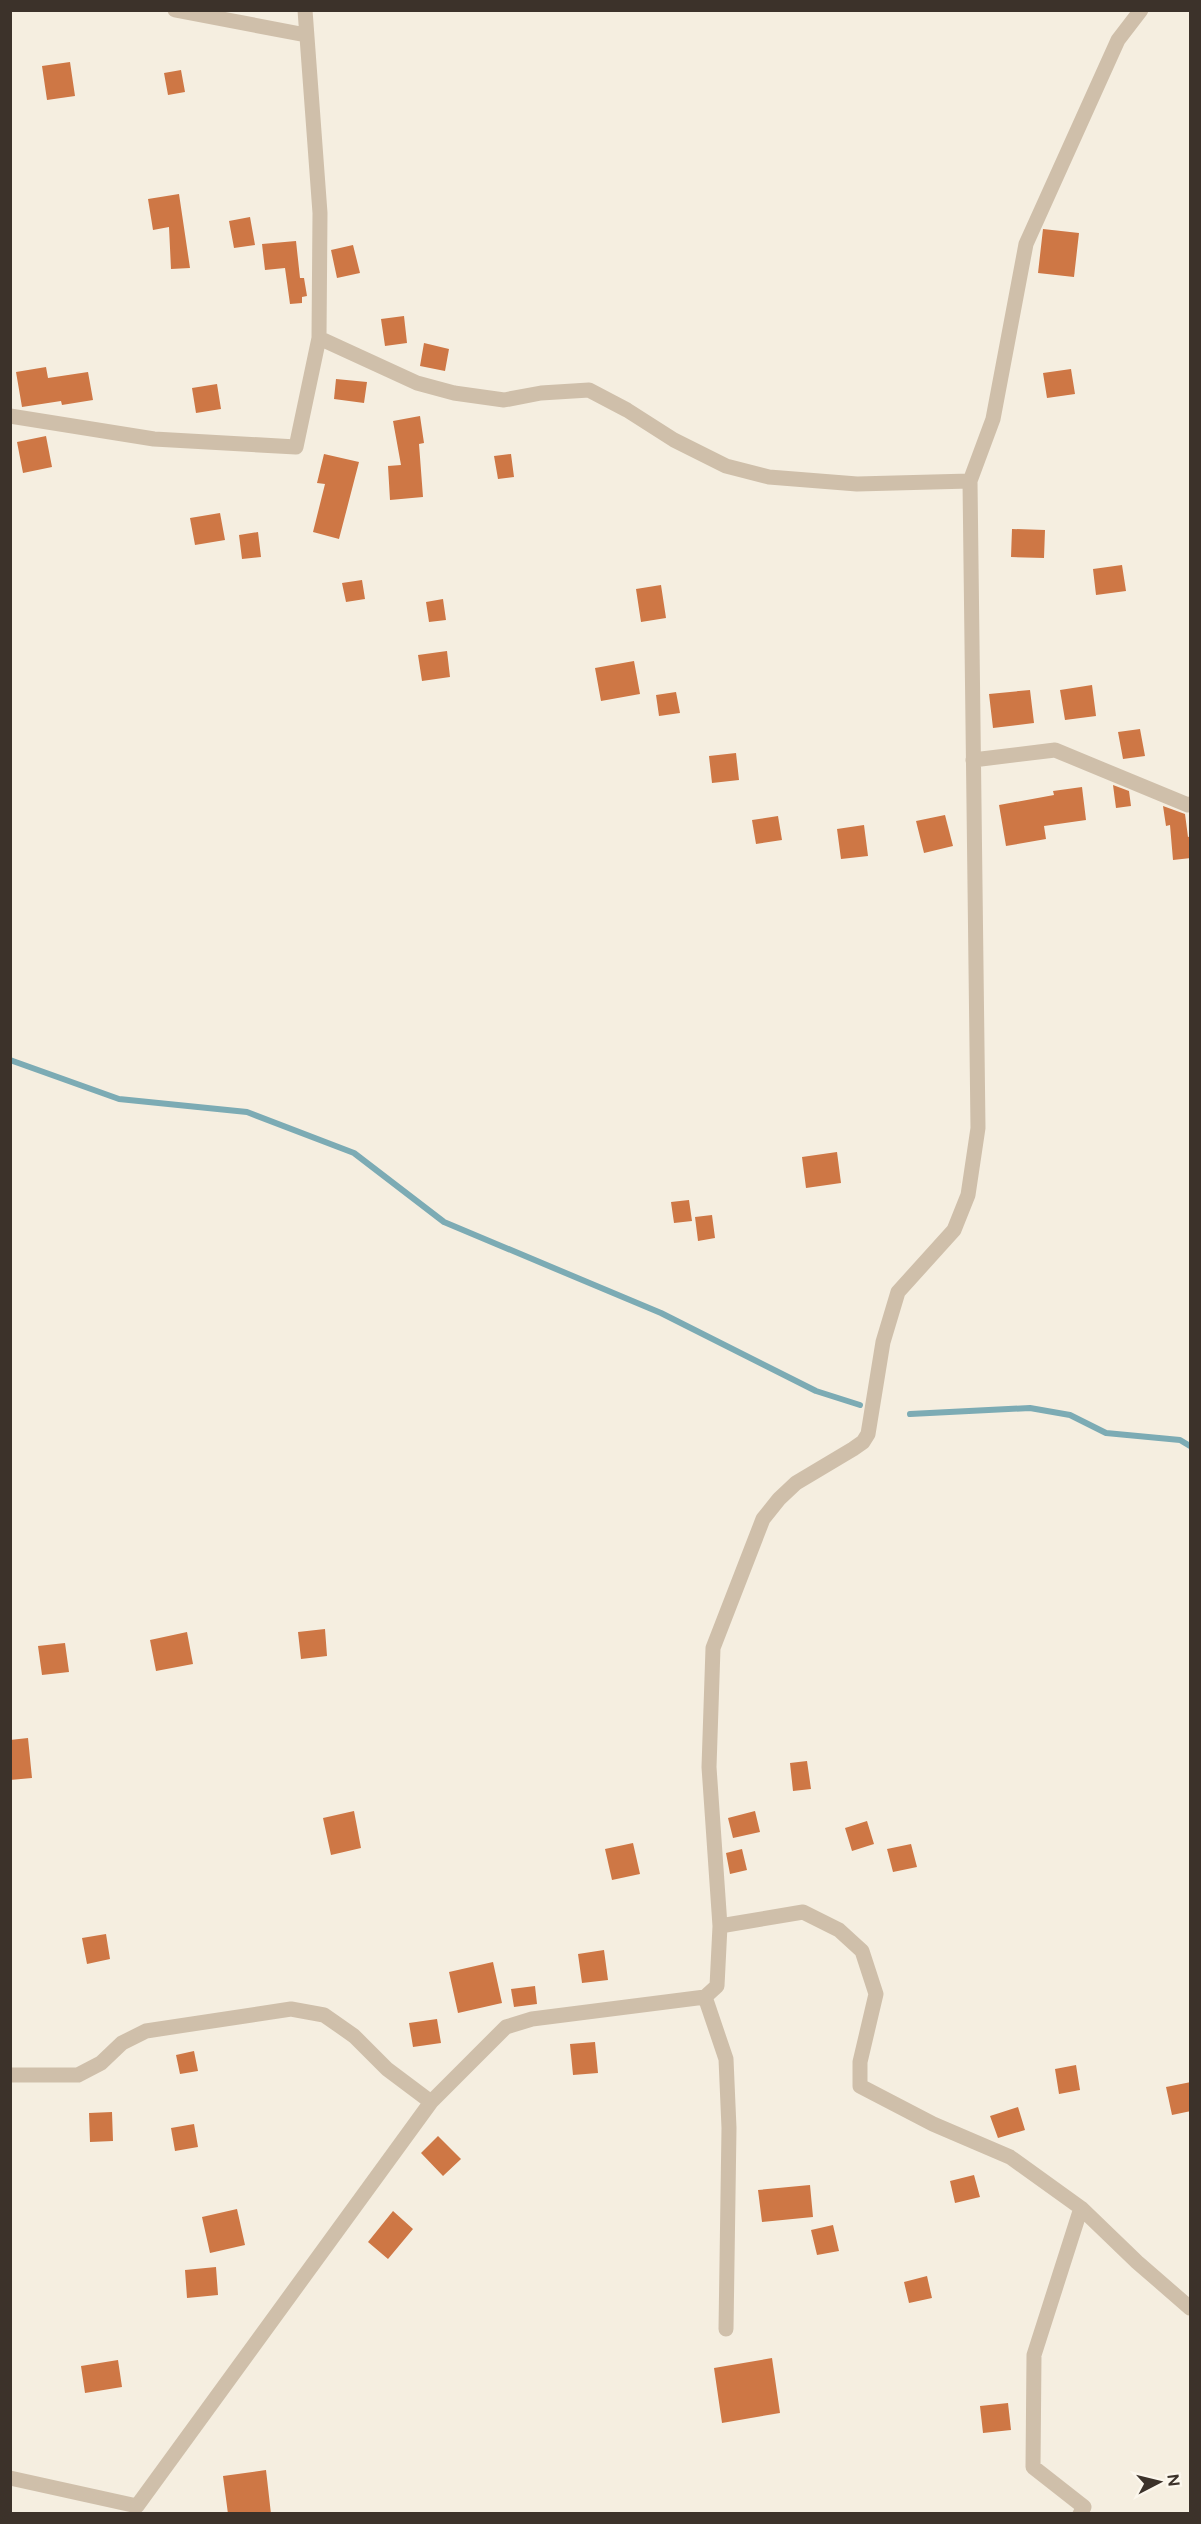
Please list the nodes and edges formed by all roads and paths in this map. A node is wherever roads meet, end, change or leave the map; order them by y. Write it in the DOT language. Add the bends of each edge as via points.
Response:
graph roads {
  1 [pos="175,10"];
  2 [pos="305,10"];
  3 [pos="1141,10"];
  4 [pos="306,35"];
  5 [pos="319,338"];
  6 [pos="10,416"];
  7 [pos="970,481"];
  8 [pos="974,760"];
  9 [pos="1191,804"];
  10 [pos="720,1926"];
  11 [pos="705,1997"];
  12 [pos="10,2075"];
  13 [pos="430,2102"];
  14 [pos="1081,2208"];
  15 [pos="1191,2307"];
  16 [pos="726,2329"];
  17 [pos="10,2478"];
  18 [pos="1080,2514"];
  1 -- 4 [label="street"];
  2 -- 4 [label="street"];
  3 -- 7 [label="street" via="1118,40 1026,244 993,419"];
  4 -- 5 [label="street" via="320,213"];
  5 -- 6 [label="street" via="296,447 154,439"];
  5 -- 7 [label="street" via="417,383 454,393 504,400 589,390 726,466 769,477 857,484"];
  7 -- 8 [label="street"];
  8 -- 9 [label="street" via="1055,750"];
  8 -- 10 [label="street" via="978,1128 968,1195 954,1230 898,1292 883,1342 868,1434 853,1449 796,1483 763,1519 713,1648 709,1767"];
  10 -- 11 [label="street" via="717,1986"];
  10 -- 14 [label="street" via="803,1912 839,1930 862,1951 876,1994 860,2062 860,2086 933,2124 1010,2157"];
  11 -- 13 [label="street" via="532,2019 506,2027"];
  11 -- 16 [label="street" via="726,2059"];
  12 -- 13 [label="street" via="78,2075 146,2031 291,2009 324,2015"];
  13 -- 17 [label="street" via="137,2506"];
  14 -- 15 [label="street"];
  14 -- 18 [label="street" via="1034,2355 1033,2467 1084,2507"];
}
